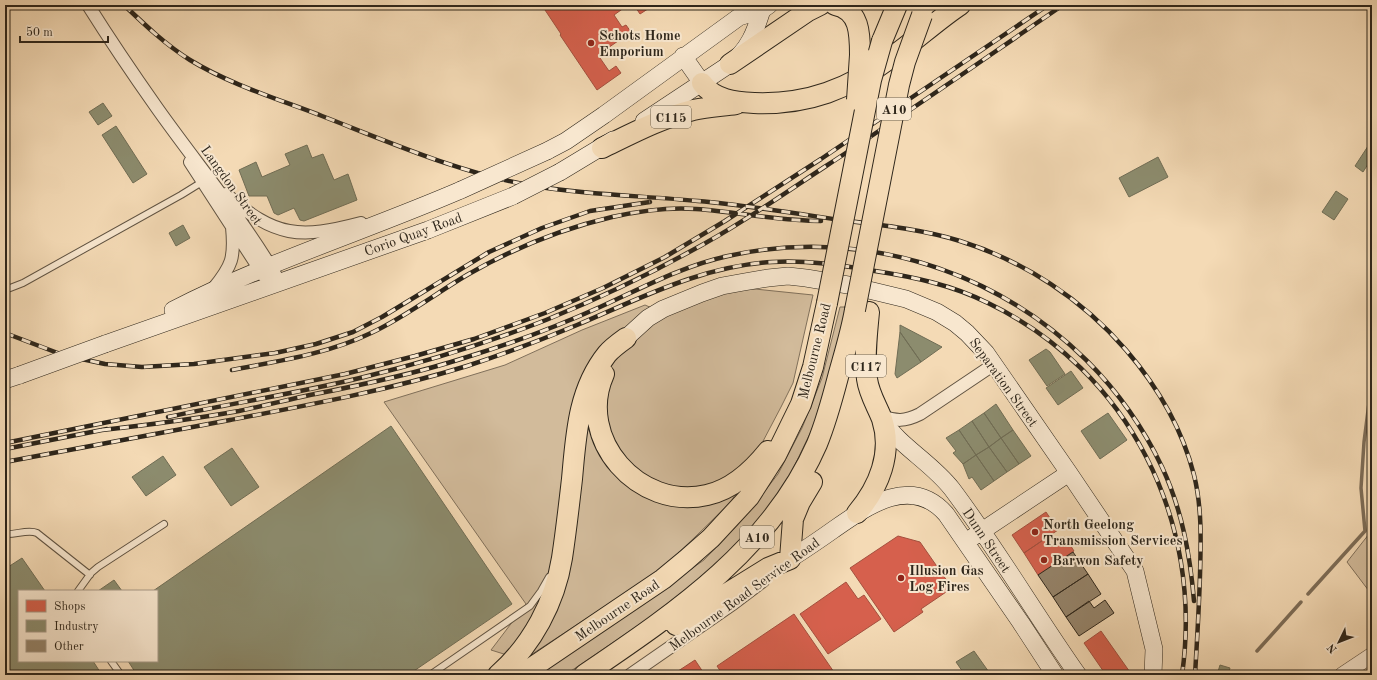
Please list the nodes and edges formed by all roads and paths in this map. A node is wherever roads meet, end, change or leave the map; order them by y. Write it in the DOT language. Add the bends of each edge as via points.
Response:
graph roads {
  1 [pos="88,5"];
  2 [pos="820,5"];
  3 [pos="835,5"];
  4 [pos="897,5"];
  5 [pos="960,5"];
  6 [pos="764,6"];
  7 [pos="925,10"];
  8 [pos="683,56"];
  9 [pos="730,64"];
  10 [pos="702,83"];
  11 [pos="746,103"];
  12 [pos="602,148"];
  13 [pos="853,172"];
  14 [pos="207,180"];
  15 [pos="875,205"];
  16 [pos="417,208"];
  17 [pos="232,227"];
  18 [pos="265,268"];
  19 [pos="274,283"];
  20 [pos="5,290"];
  21 [pos="212,290"];
  22 [pos="862,311"];
  23 [pos="626,338"];
  24 [pos="849,338"];
  25 [pos="105,344"];
  26 [pos="993,365"];
  27 [pos="13,378"];
  28 [pos="801,404"];
  29 [pos="881,417"];
  30 [pos="1069,473"];
  31 [pos="857,513"];
  32 [pos="164,524"];
  33 [pos="982,531"];
  34 [pos="5,534"];
  35 [pos="965,542"];
  36 [pos="562,555"];
  37 [pos="790,559"];
  38 [pos="90,575"];
  39 [pos="79,590"];
  40 [pos="616,653"];
  41 [pos="1372,655"];
  42 [pos="112,662"];
  43 [pos="121,675"];
  44 [pos="430,675"];
  45 [pos="498,675"];
  46 [pos="521,675"];
  47 [pos="584,675"];
  48 [pos="630,675"];
  49 [pos="1055,675"];
  50 [pos="1078,675"];
  51 [pos="1153,675"];
  52 [pos="1342,675"];
  1 -- 14 [label="street, Langdon Street"];
  2 -- 9 [label="highway, C115"];
  3 -- 13 [label="highway, bridge" via="847,10 857,23 860,37"];
  4 -- 13 [label="highway, Melbourne Road / A10, bridge" via="882,41 871,80"];
  5 -- 11 [label="highway, C115" via="893,57 838,90 790,102"];
  6 -- 8 [label="main road, Corio Quay Road / C115" via="739,17"];
  6 -- 9 [label="main road, Corio Quay Road" via="752,39"];
  7 -- 15 [label="highway, A10, bridge" via="905,62"];
  8 -- 10 [label="main road"];
  8 -- 16 [label="main road, Corio Quay Road / C115, bridge" via="566,141"];
  9 -- 10 [label="main road, Corio Quay Road / C115"];
  10 -- 11 [label="highway" via="717,96"];
  10 -- 12 [label="main road, Corio Quay Road / C115"];
  11 -- 12 [label="highway, C115" via="680,114"];
  12 -- 19 [label="main road, Corio Quay Road / C115, bridge" via="513,196 428,230"];
  13 -- 28 [label="highway, Melbourne Road / A10, bridge" via="813,367"];
  14 -- 16 [label="street" via="252,216 267,225 286,231 332,230"];
  14 -- 17 [label="street, Langdon Street"];
  14 -- 18 [label="street, Langdon Street"];
  14 -- 20 [label="lane"];
  15 -- 22 [label="highway, C117, bridge"];
  16 -- 18 [label="main road, Corio Quay Road / C115"];
  17 -- 18 [label="street, Langdon Street"];
  17 -- 21 [label="street" via="232,260 224,276"];
  18 -- 19 [label="street, Langdon Street"];
  18 -- 21 [label="main road, Corio Quay Road / C115"];
  19 -- 25 [label="main road, Corio Quay Road / C115"];
  21 -- 25 [label="main road, Corio Quay Road / C115"];
  22 -- 24 [label="highway, Melbourne Road / A10"];
  22 -- 29 [label="highway, C117" via="867,379"];
  23 -- 26 [label="main road, Separation Street" via="648,318 663,309 702,293 722,286 788,276 892,295 937,312 955,322 967,333 986,353"];
  23 -- 28 [label="highway" via="602,379 598,392 598,422 607,449 616,462 635,480 660,493 696,497 733,485 763,458"];
  23 -- 36 [label="highway" via="608,353 601,363 582,402"];
  24 -- 37 [label="highway" via="845,397 841,413 830,446 796,512 792,524"];
  24 -- 40 [label="highway, Melbourne Road / A10" via="832,400 816,444 778,511 749,546 707,586"];
  25 -- 27 [label="main road, Corio Quay Road / C115, bridge"];
  26 -- 29 [label="street" via="910,419 902,421"];
  26 -- 30 [label="main road, Separation Street"];
  28 -- 46 [label="highway, Melbourne Road / A10" via="762,479 711,538 663,579"];
  29 -- 31 [label="highway" via="886,439 884,463 879,479"];
  29 -- 33 [label="main road, Dunn Street / C117" via="892,434 944,480"];
  30 -- 33 [label="main road"];
  30 -- 51 [label="main road, Separation Street" via="1135,571 1154,649"];
  31 -- 35 [label="main road, Dunn Street" via="901,495 920,496 940,508"];
  31 -- 37 [label="main road, Melbourne Road Service Road"];
  32 -- 38 [label="lane" via="98,567"];
  33 -- 35 [label="main road"];
  33 -- 50 [label="main road, Dunn Street / C117"];
  34 -- 38 [label="lane" via="30,531 37,533"];
  35 -- 49 [label="main road, Dunn Street"];
  36 -- 44 [label="lane" via="530,606"];
  36 -- 45 [label="highway" via="560,572 542,618 520,653"];
  37 -- 40 [label="highway" via="768,568 673,626"];
  37 -- 48 [label="street, Melbourne Road Service Road" via="734,603"];
  38 -- 39 [label="lane"];
  40 -- 47 [label="highway, Melbourne Road / A10"];
  41 -- 52 [label="street"];
  42 -- 43 [label="lane"];
}
